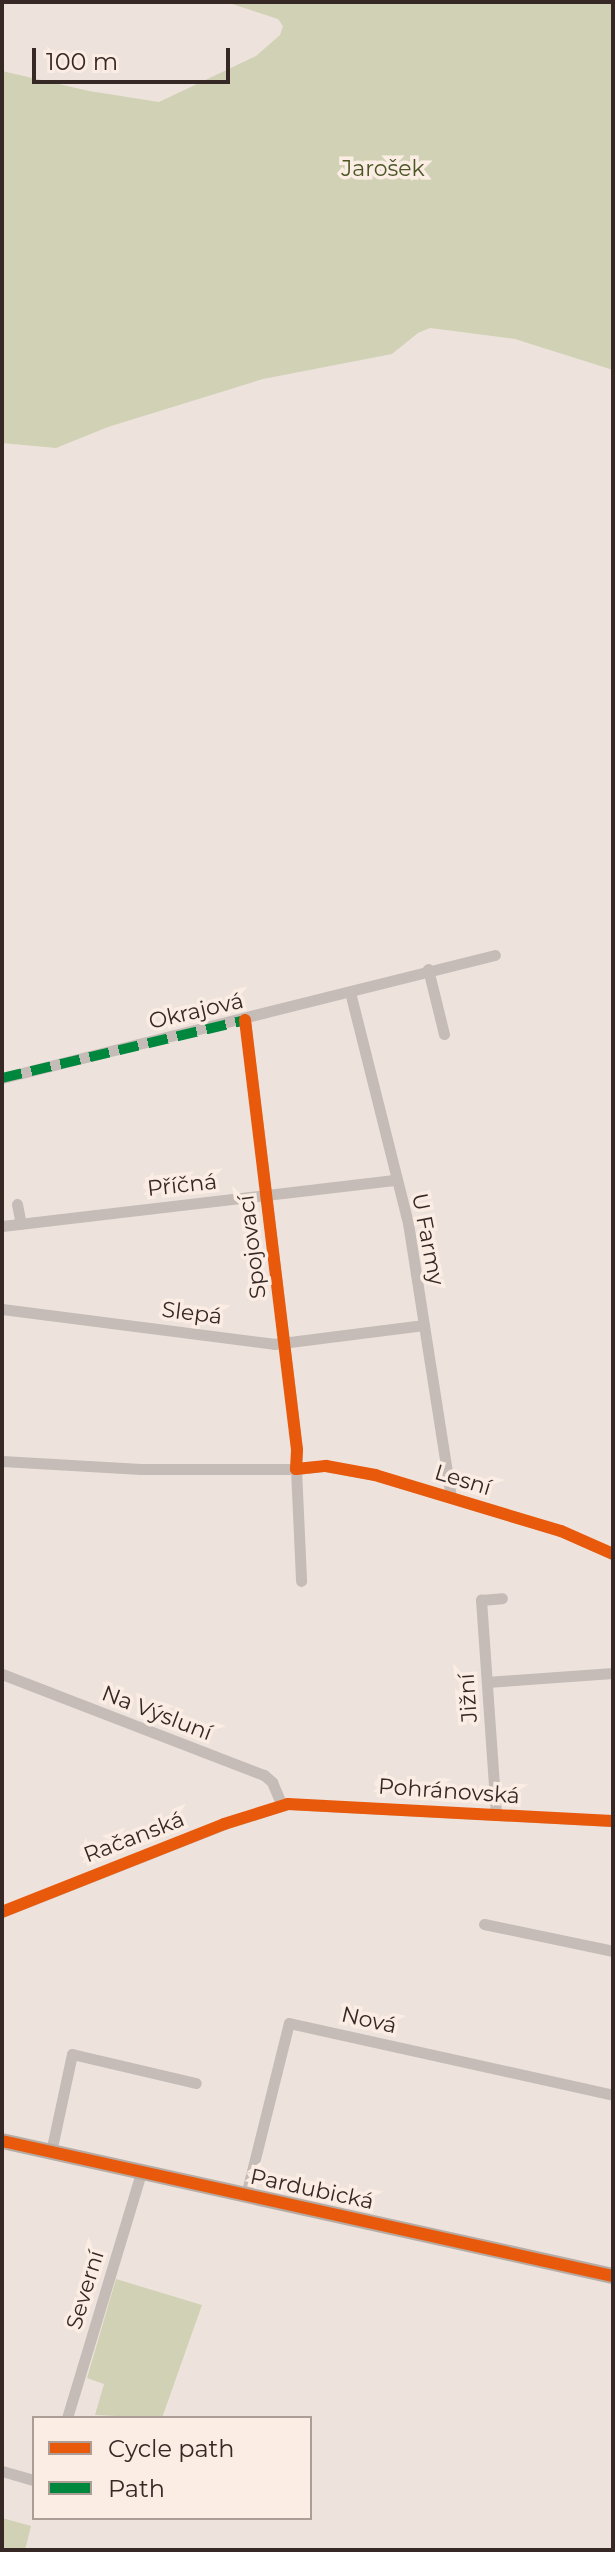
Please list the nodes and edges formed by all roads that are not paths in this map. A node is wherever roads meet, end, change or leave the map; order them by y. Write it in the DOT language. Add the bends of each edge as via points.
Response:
graph roads {
  1 [pos="495,955"];
  2 [pos="428,969"];
  3 [pos="350,992"];
  4 [pos="245,1020"];
  5 [pos="444,1034"];
  6 [pos="2,1078"];
  7 [pos="396,1180"];
  8 [pos="266,1196"];
  9 [pos="17,1204"];
  10 [pos="21,1224"];
  11 [pos="2,1226"];
  12 [pos="2,1309"];
  13 [pos="424,1325"];
  14 [pos="284,1343"];
  15 [pos="2,1461"];
  16 [pos="296,1469"];
  17 [pos="451,1497"];
  18 [pos="613,1554"];
  19 [pos="301,1581"];
  20 [pos="502,1598"];
  21 [pos="613,1673"];
  22 [pos="2,1674"];
  23 [pos="487,1682"];
  24 [pos="282,1805"];
  25 [pos="496,1814"];
  26 [pos="613,1821"];
  27 [pos="2,1912"];
  28 [pos="484,1924"];
  29 [pos="613,1951"];
  30 [pos="196,2083"];
  31 [pos="613,2095"];
  32 [pos="2,2141"];
  33 [pos="51,2152"];
  34 [pos="141,2173"];
  35 [pos="246,2195"];
  36 [pos="613,2276"];
  37 [pos="68,2416"];
  38 [pos="2,2471"];
  39 [pos="32,2479"];
  1 -- 2 [label="street, Okrajová"];
  2 -- 3 [label="street, Okrajová"];
  2 -- 5 [label="street"];
  3 -- 4 [label="street, Okrajová"];
  3 -- 7 [label="street, U Farmy"];
  4 -- 6 [label="street, Okrajová"];
  4 -- 8 [label="street, Spojovací"];
  7 -- 8 [label="street, Příčná"];
  7 -- 13 [label="street, U Farmy"];
  8 -- 10 [label="street, Příčná"];
  8 -- 14 [label="street, Spojovací"];
  9 -- 10 [label="street"];
  10 -- 11 [label="street, Příčná"];
  12 -- 14 [label="street, Slepá"];
  13 -- 14 [label="street, Slepá"];
  13 -- 17 [label="street, U Farmy"];
  14 -- 16 [label="street, Spojovací"];
  15 -- 16 [label="street, Lesní" via="141,1469"];
  16 -- 17 [label="street, Lesní" via="326,1466"];
  16 -- 19 [label="street"];
  17 -- 18 [label="street, Lesní" via="561,1531"];
  20 -- 23 [label="street, Jižní" via="481,1600"];
  21 -- 23 [label="street"];
  22 -- 24 [label="street, Na Výsluní" via="264,1775"];
  23 -- 25 [label="street, Jižní"];
  24 -- 25 [label="street, Pohránovská"];
  24 -- 27 [label="street, Račanská"];
  25 -- 26 [label="street, Pohránovská"];
  28 -- 29 [label="street"];
  30 -- 33 [label="street" via="72,2054"];
  31 -- 35 [label="street, Nová" via="289,2023"];
  32 -- 33 [label="street, Pardubická"];
  33 -- 34 [label="street, Pardubická"];
  34 -- 35 [label="street, Pardubická"];
  34 -- 37 [label="street, Severní"];
  35 -- 36 [label="street, Pardubická"];
  38 -- 39 [label="street"];
}
